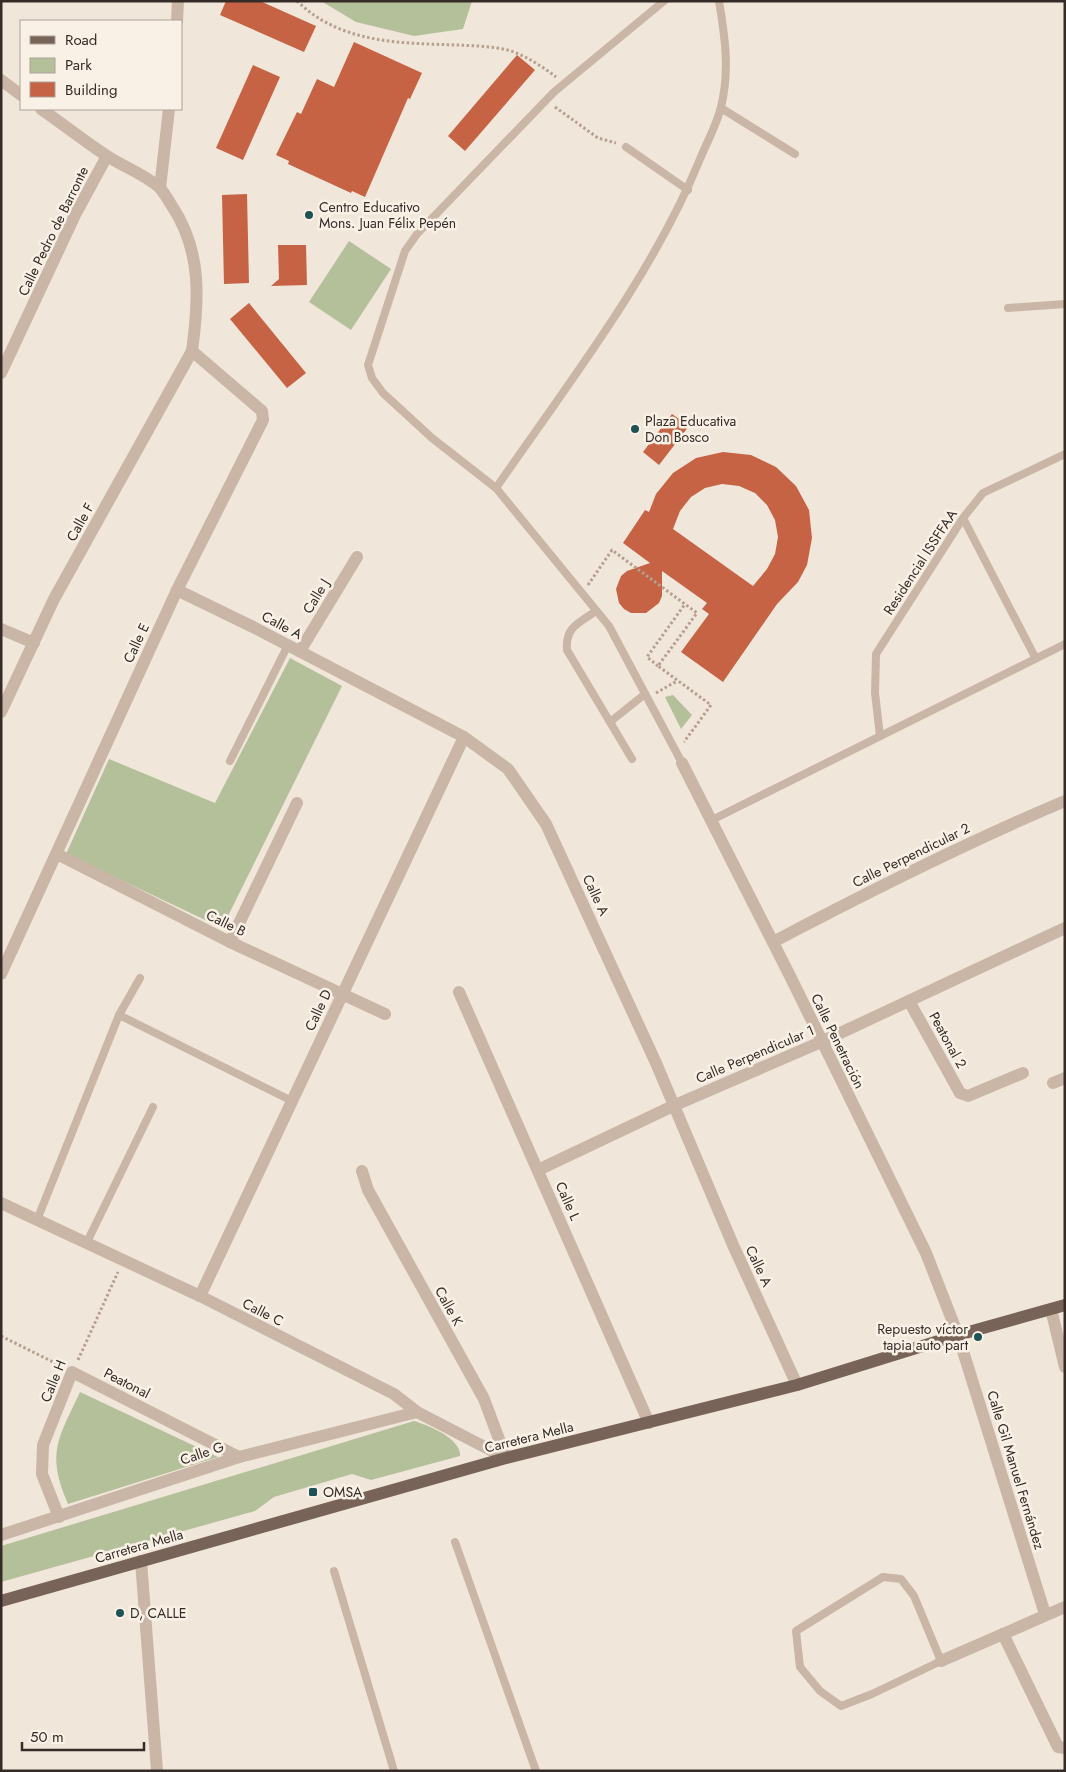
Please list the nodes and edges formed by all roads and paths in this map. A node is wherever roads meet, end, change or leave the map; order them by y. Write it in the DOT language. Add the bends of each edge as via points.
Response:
graph roads {
  1 [pos="178,1"];
  2 [pos="296,1"];
  3 [pos="664,1"];
  4 [pos="719,1"];
  5 [pos="177,20"];
  6 [pos="1,80"];
  7 [pos="564,84"];
  8 [pos="20,94"];
  9 [pos="547,100"];
  10 [pos="721,108"];
  11 [pos="42,110"];
  12 [pos="169,110"];
  13 [pos="626,147"];
  14 [pos="795,154"];
  15 [pos="107,156"];
  16 [pos="160,188"];
  17 [pos="688,190"];
  18 [pos="1065,304"];
  19 [pos="1008,308"];
  20 [pos="192,350"];
  21 [pos="1,373"];
  22 [pos="1065,454"];
  23 [pos="496,488"];
  24 [pos="963,518"];
  25 [pos="357,556"];
  26 [pos="177,590"];
  27 [pos="582,593"];
  28 [pos="685,604"];
  29 [pos="596,611"];
  30 [pos="1,629"];
  31 [pos="34,643"];
  32 [pos="1065,644"];
  33 [pos="288,645"];
  34 [pos="300,651"];
  35 [pos="1035,657"];
  36 [pos="658,666"];
  37 [pos="677,680"];
  38 [pos="646,696"];
  39 [pos="1,712"];
  40 [pos="610,722"];
  41 [pos="880,736"];
  42 [pos="464,737"];
  43 [pos="679,758"];
  44 [pos="632,759"];
  45 [pos="230,761"];
  46 [pos="1065,801"];
  47 [pos="296,803"];
  48 [pos="710,821"];
  49 [pos="56,854"];
  50 [pos="1065,928"];
  51 [pos="230,942"];
  52 [pos="773,942"];
  53 [pos="1,974"];
  54 [pos="140,978"];
  55 [pos="459,992"];
  56 [pos="342,995"];
  57 [pos="909,1001"];
  58 [pos="385,1014"];
  59 [pos="119,1015"];
  60 [pos="821,1042"];
  61 [pos="1023,1073"];
  62 [pos="1065,1078"];
  63 [pos="1053,1084"];
  64 [pos="292,1101"];
  65 [pos="674,1106"];
  66 [pos="153,1108"];
  67 [pos="538,1170"];
  68 [pos="362,1171"];
  69 [pos="1,1203"];
  70 [pos="37,1220"];
  71 [pos="87,1242"];
  72 [pos="124,1260"];
  73 [pos="200,1296"];
  74 [pos="1065,1305"];
  75 [pos="1051,1309"];
  76 [pos="958,1335"];
  77 [pos="1,1336"];
  78 [pos="1065,1367"];
  79 [pos="72,1372"];
  80 [pos="797,1385"];
  81 [pos="417,1412"];
  82 [pos="649,1423"];
  83 [pos="239,1457"];
  84 [pos="506,1458"];
  85 [pos="59,1517"];
  86 [pos="1,1535"];
  87 [pos="455,1542"];
  88 [pos="141,1561"];
  89 [pos="334,1571"];
  90 [pos="1,1601"];
  91 [pos="1065,1607"];
  92 [pos="1045,1614"];
  93 [pos="1003,1634"];
  94 [pos="941,1661"];
  95 [pos="1062,1748"];
  96 [pos="156,1771"];
  97 [pos="394,1771"];
  98 [pos="536,1771"];
  1 -- 5 [label="street"];
  2 -- 7 [label="path" via="327,23 370,39 480,46 514,52 544,68"];
  3 -- 7 [label="lane"];
  4 -- 10 [label="lane" via="727,72"];
  6 -- 8 [label="street"];
  7 -- 9 [label="lane"];
  9 -- 13 [label="path" via="598,138"];
  9 -- 23 [label="lane" via="417,234 405,251 368,365 372,378 383,393 432,438"];
  10 -- 14 [label="lane"];
  10 -- 17 [label="lane"];
  11 -- 15 [label="street"];
  12 -- 16 [label="street"];
  13 -- 17 [label="lane"];
  15 -- 16 [label="street"];
  15 -- 21 [label="street, Calle Pedro de Barronte" via="75,215"];
  16 -- 20 [label="street" via="183,222 198,285"];
  17 -- 23 [label="lane" via="658,246 618,309"];
  18 -- 19 [label="lane"];
  20 -- 26 [label="street, Calle E" via="262,411 263,420"];
  20 -- 31 [label="street, Calle F" via="54,599"];
  22 -- 24 [label="lane, Residencial ISSFFAA" via="983,493"];
  23 -- 27 [label="lane"];
  24 -- 35 [label="lane"];
  24 -- 41 [label="lane, Residencial ISSFFAA" via="876,654 875,693"];
  25 -- 34 [label="street, Calle J"];
  26 -- 33 [label="street, Calle A"];
  26 -- 49 [label="street, Calle E"];
  27 -- 28 [label="path" via="612,550"];
  27 -- 29 [label="lane"];
  28 -- 36 [label="path" via="647,657"];
  28 -- 36 [label="path" via="697,613"];
  29 -- 38 [label="lane" via="609,626"];
  29 -- 40 [label="lane" via="570,629 567,650"];
  30 -- 31 [label="street"];
  31 -- 39 [label="street, Calle F"];
  32 -- 35 [label="lane"];
  33 -- 34 [label="street, Calle A"];
  33 -- 45 [label="lane"];
  34 -- 42 [label="street, Calle A"];
  35 -- 41 [label="lane"];
  36 -- 37 [label="path"];
  37 -- 38 [label="path"];
  37 -- 43 [label="path" via="711,705"];
  38 -- 40 [label="lane"];
  38 -- 43 [label="lane"];
  40 -- 44 [label="lane"];
  41 -- 48 [label="lane"];
  42 -- 56 [label="street, Calle D"];
  42 -- 65 [label="street, Calle A" via="508,769 546,824"];
  43 -- 48 [label="street, Calle Penetración"];
  46 -- 52 [label="street, Calle Perpendicular 2" via="994,832"];
  47 -- 51 [label="street"];
  48 -- 52 [label="street, Calle Penetración"];
  49 -- 51 [label="street, Calle B"];
  49 -- 53 [label="street, Calle E"];
  50 -- 57 [label="street, Calle Perpendicular 1"];
  51 -- 56 [label="street, Calle B"];
  52 -- 60 [label="street, Calle Penetración"];
  54 -- 59 [label="lane"];
  55 -- 67 [label="street, Calle L"];
  56 -- 58 [label="street, Calle B"];
  56 -- 64 [label="street, Calle D"];
  57 -- 60 [label="street, Calle Perpendicular 1"];
  57 -- 61 [label="street, Peatonal 2" via="960,1093 968,1096"];
  59 -- 64 [label="lane"];
  59 -- 70 [label="lane"];
  60 -- 65 [label="street, Calle Perpendicular 1"];
  60 -- 76 [label="street, Calle Penetración" via="926,1253"];
  62 -- 63 [label="street"];
  64 -- 73 [label="street, Calle D"];
  65 -- 67 [label="street, Calle Perpendicular 1"];
  65 -- 80 [label="street, Calle A" via="732,1245"];
  66 -- 71 [label="lane"];
  67 -- 82 [label="street, Calle L"];
  68 -- 84 [label="street, Calle K" via="368,1190 484,1399"];
  69 -- 70 [label="street, Calle C"];
  70 -- 71 [label="street, Calle C"];
  71 -- 72 [label="street, Calle C"];
  72 -- 73 [label="street, Calle C"];
  72 -- 79 [label="path, Calle H"];
  73 -- 81 [label="street, Calle C" via="394,1394"];
  74 -- 75 [label="main road, Carretera Mella"];
  75 -- 76 [label="main road, Carretera Mella"];
  75 -- 78 [label="street"];
  76 -- 80 [label="main road, Carretera Mella"];
  76 -- 92 [label="street, Calle Gil Manuel Fernández"];
  77 -- 79 [label="path"];
  79 -- 83 [label="street, Peatonal"];
  79 -- 85 [label="street, Calle H" via="43,1445 42,1474"];
  80 -- 82 [label="main road, Carretera Mella"];
  81 -- 83 [label="street, Calle G"];
  81 -- 84 [label="street, Calle C"];
  82 -- 84 [label="main road, Carretera Mella"];
  83 -- 85 [label="street, Calle G"];
  84 -- 88 [label="main road, Carretera Mella"];
  85 -- 86 [label="street, Calle G"];
  87 -- 98 [label="lane"];
  88 -- 90 [label="main road, Carretera Mella"];
  88 -- 96 [label="street"];
  89 -- 97 [label="lane"];
  91 -- 92 [label="street"];
  92 -- 93 [label="street"];
  93 -- 94 [label="street"];
  93 -- 95 [label="street"];
  94 -- 94 [label="lane" via="914,1596 901,1579 883,1577 796,1632 800,1667 820,1691 841,1706"];
}
